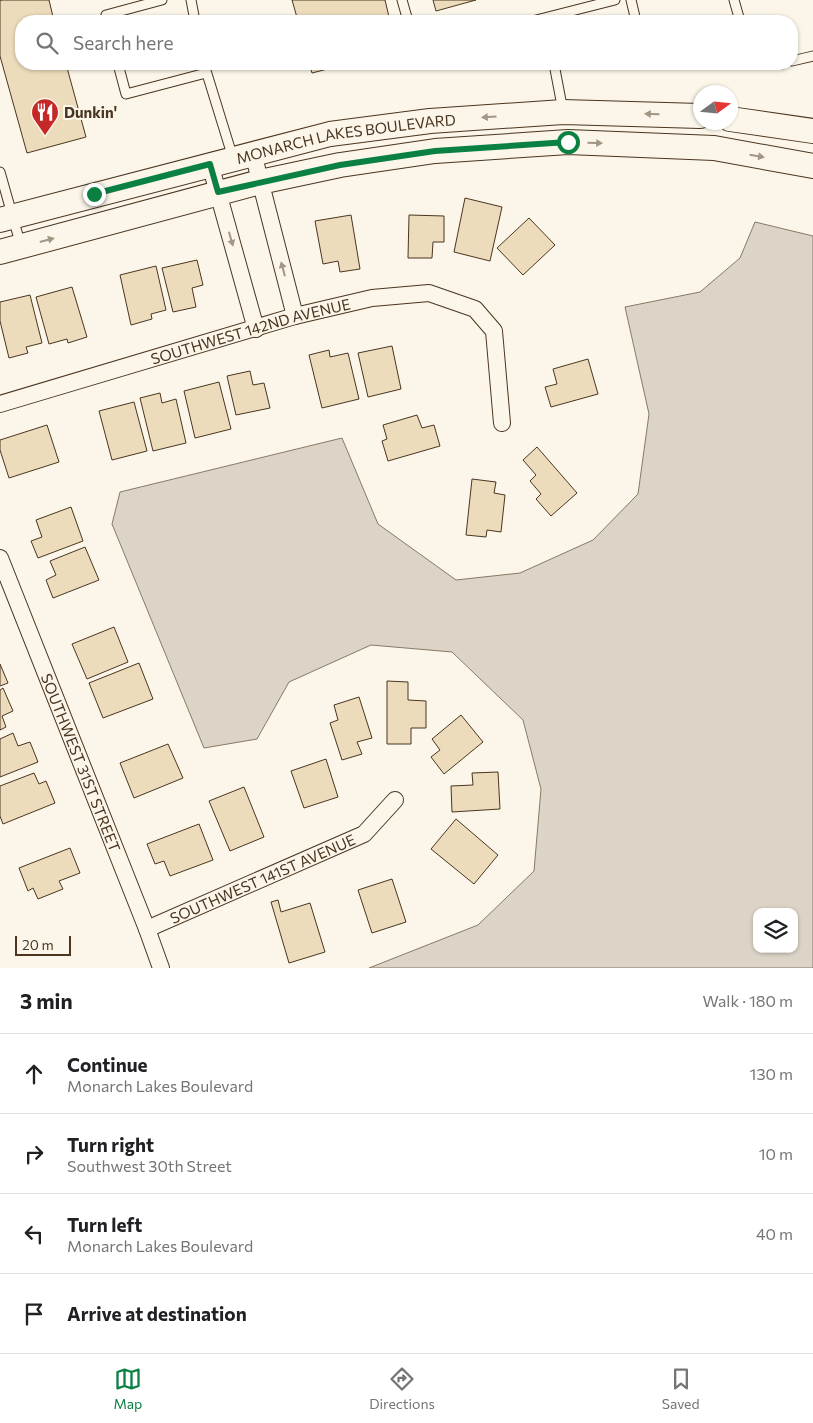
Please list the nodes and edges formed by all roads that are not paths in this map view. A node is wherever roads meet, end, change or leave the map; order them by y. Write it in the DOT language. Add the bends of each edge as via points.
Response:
graph roads {
  1 [pos="162,0"];
  2 [pos="191,0"];
  3 [pos="402,0"];
  4 [pos="615,0"];
  5 [pos="631,0"];
  6 [pos="734,0"];
  7 [pos="110,15"];
  8 [pos="194,15"];
  9 [pos="406,15"];
  10 [pos="562,15"];
  11 [pos="635,15"];
  12 [pos="738,15"];
  13 [pos="813,56"];
  14 [pos="798,60"];
  15 [pos="120,70"];
  16 [pos="205,70"];
  17 [pos="555,70"];
  18 [pos="206,73"];
  19 [pos="563,112"];
  20 [pos="693,116"];
  21 [pos="738,120"];
  22 [pos="813,131"];
  23 [pos="232,158"];
  24 [pos="813,166"];
  25 [pos="0,172"];
  26 [pos="260,182"];
  27 [pos="218,192"];
  28 [pos="6,218"];
  29 [pos="11,250"];
  30 [pos="295,316"];
  31 [pos="256,329"];
  32 [pos="0,404"];
  33 [pos="502,422"];
  34 [pos="0,558"];
  35 [pos="395,800"];
  36 [pos="147,929"];
  37 [pos="161,968"];
  1 -- 7 [label="lane"];
  2 -- 8 [label="lane"];
  3 -- 9 [label="lane"];
  4 -- 10 [label="lane"];
  5 -- 11 [label="lane"];
  6 -- 12 [label="lane"];
  13 -- 14 [label="lane"];
  15 -- 18 [label="lane" via="126,94"];
  16 -- 18 [label="lane"];
  17 -- 19 [label="lane"];
  18 -- 23 [label="lane"];
  20 -- 19 [label="street, MONARCH LAKES BOULEVARD, one-way"];
  19 -- 23 [label="street, MONARCH LAKES BOULEVARD, one-way" via="412,123 330,134"];
  21 -- 22 [label="street"];
  23 -- 26 [label="street"];
  23 -- 27 [label="street"];
  23 -- 28 [label="street, MONARCH LAKES BOULEVARD"];
  26 -- 24 [label="street, MONARCH LAKES BOULEVARD, one-way" via="340,165 435,151 568,142 714,148"];
  25 -- 28 [label="lane"];
  26 -- 27 [label="street, MONARCH LAKES BOULEVARD"];
  30 -- 26 [label="street, one-way"];
  29 -- 27 [label="street, MONARCH LAKES BOULEVARD, one-way"];
  27 -- 31 [label="street, one-way"];
  28 -- 29 [label="lane"];
  30 -- 31 [label="street, SOUTHWEST 142ND AVENUE"];
  30 -- 33 [label="street, SOUTHWEST 142ND AVENUE" via="372,298 429,293 475,308 494,331"];
  31 -- 32 [label="street, SOUTHWEST 142ND AVENUE"];
  34 -- 36 [label="street, SOUTHWEST 31ST STREET"];
  35 -- 36 [label="street, SOUTHWEST 141ST AVENUE" via="364,834"];
  36 -- 37 [label="street, SOUTHWEST 31ST STREET"];
}
